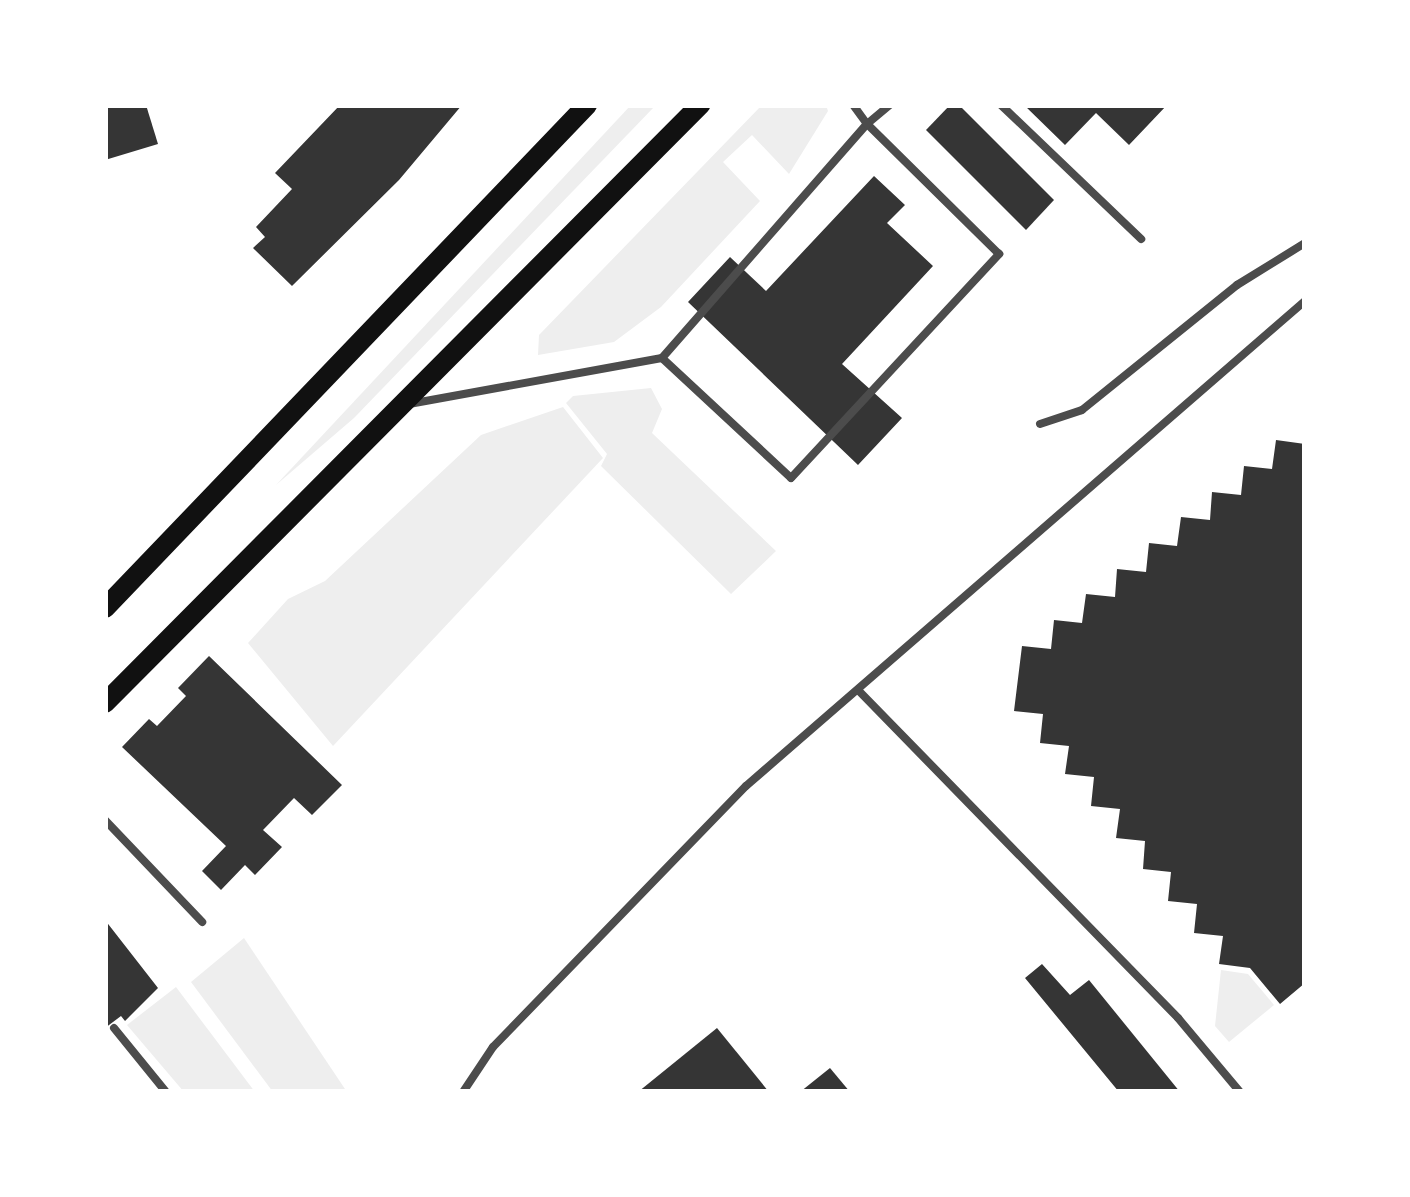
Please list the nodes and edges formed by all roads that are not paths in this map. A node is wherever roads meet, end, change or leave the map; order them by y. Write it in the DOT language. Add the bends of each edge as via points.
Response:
graph roads {
  1 [pos="587,105"];
  2 [pos="700,105"];
  3 [pos="852,105"];
  4 [pos="890,105"];
  5 [pos="1002,105"];
  6 [pos="867,124"];
  7 [pos="1141,239"];
  8 [pos="1305,244"];
  9 [pos="1305,301"];
  10 [pos="662,358"];
  11 [pos="409,404"];
  12 [pos="1040,424"];
  13 [pos="105,608"];
  14 [pos="860,691"];
  15 [pos="105,702"];
  16 [pos="105,820"];
  17 [pos="202,922"];
  18 [pos="114,1028"];
  19 [pos="166,1092"];
  20 [pos="462,1092"];
  21 [pos="1240,1092"];
  1 -- 13 [label="main road"];
  2 -- 11 [label="main road"];
  3 -- 6 [label="lane"];
  4 -- 6 [label="lane"];
  5 -- 7 [label="lane"];
  6 -- 10 [label="lane"];
  6 -- 10 [label="lane" via="999,254 791,478"];
  8 -- 12 [label="lane" via="1237,286 1082,410"];
  9 -- 14 [label="lane"];
  10 -- 11 [label="lane"];
  11 -- 15 [label="main road"];
  14 -- 20 [label="lane" via="746,786 493,1047"];
  14 -- 21 [label="lane" via="1178,1018"];
  16 -- 17 [label="lane"];
  18 -- 19 [label="lane"];
}
